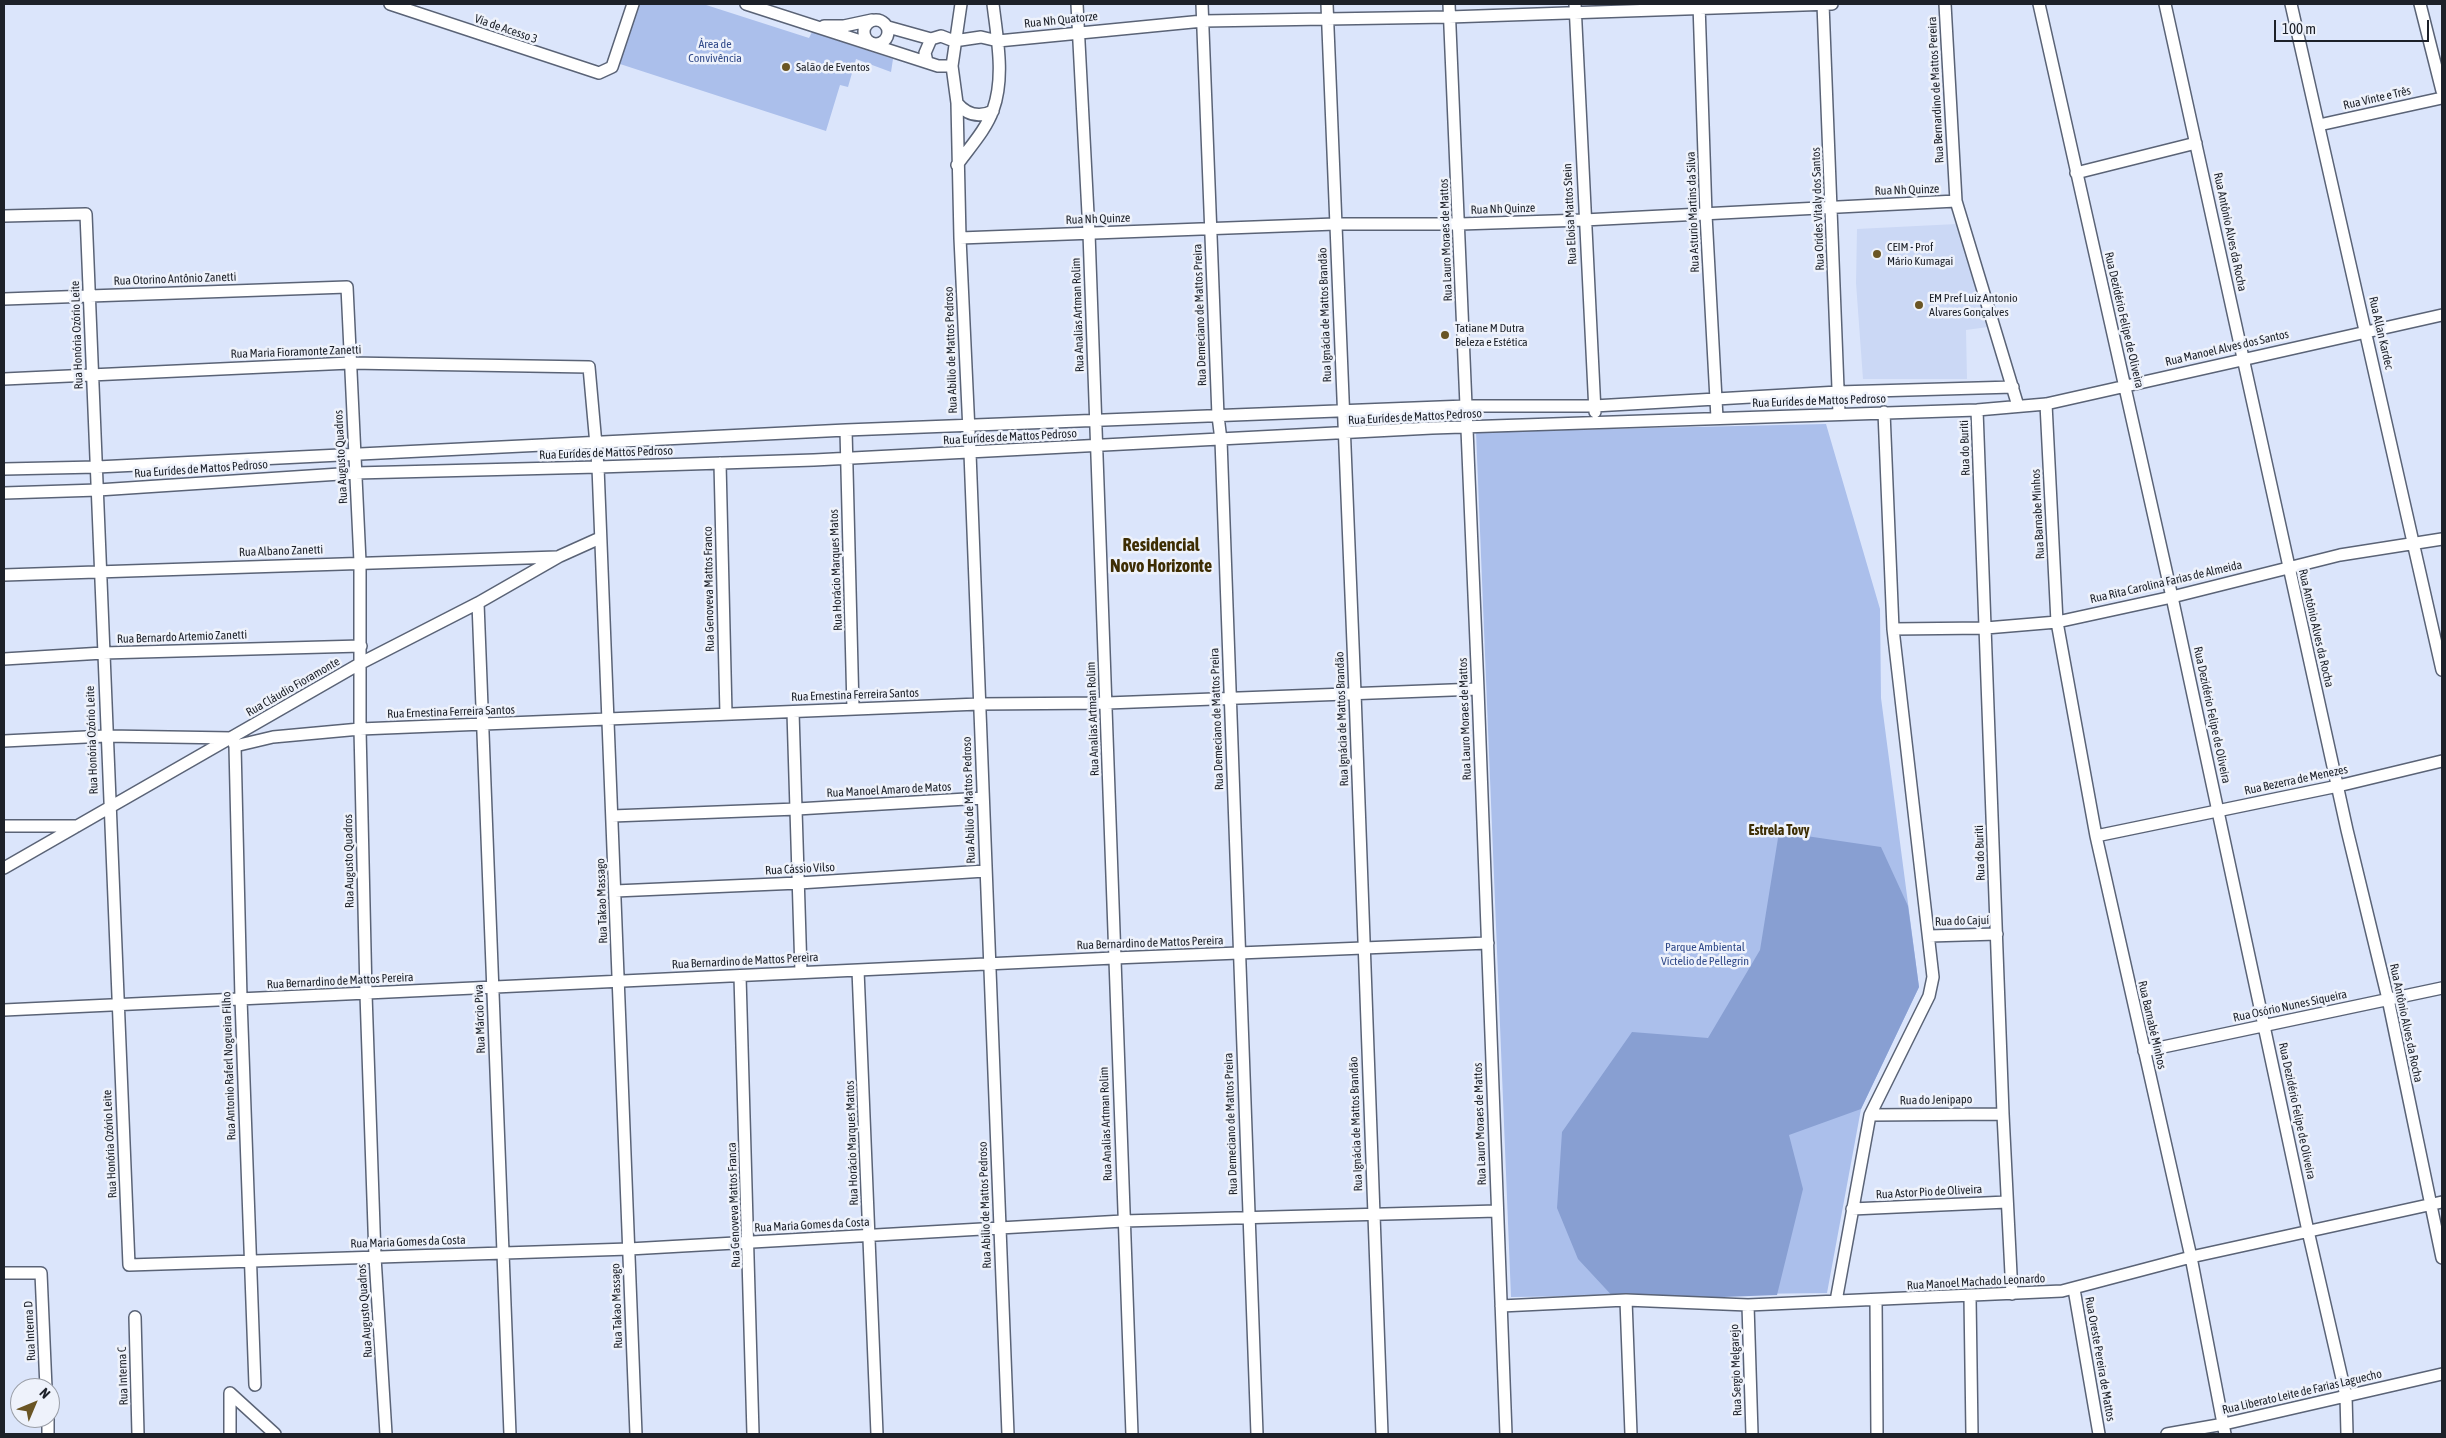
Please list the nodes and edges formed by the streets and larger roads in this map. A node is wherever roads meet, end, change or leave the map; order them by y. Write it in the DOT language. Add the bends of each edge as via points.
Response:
graph roads {
  1 [pos="391,4"];
  2 [pos="633,4"];
  3 [pos="746,4"];
  4 [pos="961,4"];
  5 [pos="993,4"];
  6 [pos="1077,4"];
  7 [pos="1202,4"];
  8 [pos="1327,4"];
  9 [pos="1449,4"];
  10 [pos="1823,4"];
  11 [pos="1832,4"];
  12 [pos="1946,4"];
  13 [pos="2039,4"];
  14 [pos="2165,4"];
  15 [pos="2291,4"];
  16 [pos="2420,4"];
  17 [pos="1699,6"];
  18 [pos="1575,8"];
  19 [pos="1450,17"];
  20 [pos="873,19"];
  21 [pos="1327,20"];
  22 [pos="1203,22"];
  23 [pos="814,27"];
  24 [pos="888,27"];
  25 [pos="1078,32"];
  26 [pos="931,38"];
  27 [pos="954,41"];
  28 [pos="998,41"];
  29 [pos="874,44"];
  30 [pos="927,62"];
  31 [pos="952,66"];
  32 [pos="2442,91"];
  33 [pos="2442,98"];
  34 [pos="957,103"];
  35 [pos="993,111"];
  36 [pos="2319,125"];
  37 [pos="2196,143"];
  38 [pos="957,165"];
  39 [pos="2076,172"];
  40 [pos="1956,202"];
  41 [pos="1832,206"];
  42 [pos="1706,215"];
  43 [pos="4,216"];
  44 [pos="1584,220"];
  45 [pos="1335,224"];
  46 [pos="1460,224"];
  47 [pos="1211,229"];
  48 [pos="1089,233"];
  49 [pos="960,238"];
  50 [pos="347,287"];
  51 [pos="89,296"];
  52 [pos="4,299"];
  53 [pos="2442,315"];
  54 [pos="2367,332"];
  55 [pos="2244,358"];
  56 [pos="350,363"];
  57 [pos="589,367"];
  58 [pos="92,375"];
  59 [pos="4,379"];
  60 [pos="2124,386"];
  61 [pos="2013,387"];
  62 [pos="1838,392"];
  63 [pos="1716,399"];
  64 [pos="2046,404"];
  65 [pos="1466,406"];
  66 [pos="1594,406"];
  67 [pos="2018,406"];
  68 [pos="1977,410"];
  69 [pos="1342,411"];
  70 [pos="1884,412"];
  71 [pos="1839,414"];
  72 [pos="1218,416"];
  73 [pos="1717,418"];
  74 [pos="1096,420"];
  75 [pos="1595,423"];
  76 [pos="968,425"];
  77 [pos="1467,428"];
  78 [pos="846,430"];
  79 [pos="1344,434"];
  80 [pos="1221,440"];
  81 [pos="596,443"];
  82 [pos="1096,446"];
  83 [pos="970,453"];
  84 [pos="355,455"];
  85 [pos="847,458"];
  86 [pos="720,463"];
  87 [pos="97,467"];
  88 [pos="598,468"];
  89 [pos="4,469"];
  90 [pos="355,472"];
  91 [pos="98,490"];
  92 [pos="4,493"];
  93 [pos="600,538"];
  94 [pos="2442,539"];
  95 [pos="2415,544"];
  96 [pos="560,556"];
  97 [pos="360,562"];
  98 [pos="2288,566"];
  99 [pos="100,570"];
  100 [pos="4,575"];
  101 [pos="2172,597"];
  102 [pos="478,603"];
  103 [pos="2057,622"];
  104 [pos="1986,628"];
  105 [pos="1894,629"];
  106 [pos="361,646"];
  107 [pos="103,653"];
  108 [pos="4,659"];
  109 [pos="361,663"];
  110 [pos="2442,670"];
  111 [pos="1478,689"];
  112 [pos="1355,693"];
  113 [pos="1230,699"];
  114 [pos="1107,703"];
  115 [pos="979,704"];
  116 [pos="853,709"];
  117 [pos="794,712"];
  118 [pos="726,714"];
  119 [pos="608,719"];
  120 [pos="482,724"];
  121 [pos="360,729"];
  122 [pos="106,736"];
  123 [pos="4,741"];
  124 [pos="233,742"];
  125 [pos="2442,761"];
  126 [pos="2338,786"];
  127 [pos="983,798"];
  128 [pos="108,808"];
  129 [pos="797,809"];
  130 [pos="2218,811"];
  131 [pos="612,816"];
  132 [pos="4,826"];
  133 [pos="78,826"];
  134 [pos="2096,836"];
  135 [pos="4,868"];
  136 [pos="985,871"];
  137 [pos="799,883"];
  138 [pos="615,891"];
  139 [pos="1997,934"];
  140 [pos="1929,936"];
  141 [pos="1488,943"];
  142 [pos="1363,948"];
  143 [pos="1239,953"];
  144 [pos="1114,958"];
  145 [pos="989,964"];
  146 [pos="858,970"];
  147 [pos="801,972"];
  148 [pos="740,976"];
  149 [pos="618,981"];
  150 [pos="492,987"];
  151 [pos="2442,988"];
  152 [pos="366,994"];
  153 [pos="241,999"];
  154 [pos="2388,999"];
  155 [pos="117,1005"];
  156 [pos="4,1010"];
  157 [pos="2264,1026"];
  158 [pos="2144,1051"];
  159 [pos="2003,1114"];
  160 [pos="1870,1115"];
  161 [pos="2006,1202"];
  162 [pos="2442,1202"];
  163 [pos="2429,1205"];
  164 [pos="1852,1209"];
  165 [pos="1497,1211"];
  166 [pos="1373,1214"];
  167 [pos="1248,1218"];
  168 [pos="1123,1222"];
  169 [pos="1000,1229"];
  170 [pos="2308,1231"];
  171 [pos="869,1236"];
  172 [pos="749,1241"];
  173 [pos="629,1248"];
  174 [pos="503,1253"];
  175 [pos="375,1256"];
  176 [pos="2191,1257"];
  177 [pos="2442,1258"];
  178 [pos="250,1261"];
  179 [pos="129,1265"];
  180 [pos="4,1273"];
  181 [pos="2074,1289"];
  182 [pos="2012,1294"];
  183 [pos="1970,1297"];
  184 [pos="1626,1300"];
  185 [pos="1876,1300"];
  186 [pos="1836,1301"];
  187 [pos="1748,1305"];
  188 [pos="1502,1306"];
  189 [pos="135,1317"];
  190 [pos="2442,1374"];
  191 [pos="46,1378"];
  192 [pos="255,1385"];
  193 [pos="2346,1396"];
  194 [pos="2225,1429"];
  195 [pos="138,1434"];
  196 [pos="230,1434"];
  197 [pos="275,1434"];
  198 [pos="386,1434"];
  199 [pos="510,1434"];
  200 [pos="636,1434"];
  201 [pos="754,1434"];
  202 [pos="877,1434"];
  203 [pos="1008,1434"];
  204 [pos="1132,1434"];
  205 [pos="1257,1434"];
  206 [pos="1382,1434"];
  207 [pos="1506,1434"];
  208 [pos="1631,1434"];
  209 [pos="1752,1434"];
  210 [pos="1877,1434"];
  211 [pos="1972,1434"];
  212 [pos="2099,1434"];
  213 [pos="2167,1434"];
  214 [pos="2347,1434"];
  1 -- 2 [label="street, Via de Acesso 3" via="599,73 612,67"];
  3 -- 23 [label="street"];
  4 -- 27 [label="street, Rua Abilio de Mattos Pedroso"];
  5 -- 28 [label="street"];
  6 -- 25 [label="street, Rua Analias Artman Rolim"];
  7 -- 22 [label="street, Rua Demeciano de Mattos Preira"];
  8 -- 21 [label="street, Rua Ignácia de Mattos Brandão"];
  9 -- 19 [label="street, Rua Lauro Moraes de Mattos"];
  10 -- 11 [label="street, Rua Nh Quatorze"];
  10 -- 17 [label="street, Rua Nh Quatorze"];
  10 -- 41 [label="street, Rua Orides Vitaly dos Santos"];
  12 -- 40 [label="street, Rua Bernardino de Mattos Pereira"];
  13 -- 39 [label="street, Rua Dezidério Felipe de Oliveira"];
  14 -- 37 [label="street, Rua Antônio Alves da Rocha"];
  15 -- 36 [label="street, Rua Allan Kardec"];
  16 -- 32 [label="street"];
  17 -- 18 [label="street, Rua Nh Quatorze"];
  17 -- 42 [label="street, Rua Asturio Martins da Silva"];
  18 -- 19 [label="street, Rua Nh Quatorze"];
  18 -- 44 [label="street, Rua Eloisa Mattos Stein"];
  19 -- 21 [label="street, Rua Nh Quatorze"];
  19 -- 46 [label="street, Rua Lauro Moraes de Mattos"];
  20 -- 23 [label="street" via="844,26"];
  20 -- 24 [label="street"];
  20 -- 29 [label="street" via="866,24 864,32 866,40"];
  21 -- 22 [label="street, Rua Nh Quatorze"];
  21 -- 45 [label="street, Rua Ignácia de Mattos Brandão"];
  22 -- 25 [label="street, Rua Nh Quatorze"];
  22 -- 47 [label="street, Rua Demeciano de Mattos Preira"];
  23 -- 29 [label="street"];
  24 -- 26 [label="street"];
  24 -- 29 [label="street" via="887,38"];
  25 -- 28 [label="street, Rua Nh Quatorze"];
  25 -- 48 [label="street, Rua Analias Artman Rolim"];
  26 -- 27 [label="street" via="940,36"];
  26 -- 30 [label="street" via="925,53"];
  27 -- 28 [label="street, Rua Nh Quatorze" via="982,37"];
  27 -- 31 [label="street, Rua Abilio de Mattos Pedroso"];
  28 -- 35 [label="street" via="998,86"];
  29 -- 30 [label="street"];
  30 -- 31 [label="street"];
  31 -- 34 [label="street, Rua Abilio de Mattos Pedroso"];
  33 -- 36 [label="street, Rua Vinte e Três"];
  34 -- 35 [label="street" via="962,110 976,115"];
  34 -- 38 [label="street, Rua Abilio de Mattos Pedroso"];
  35 -- 38 [label="street"];
  36 -- 54 [label="street, Rua Allan Kardec"];
  37 -- 39 [label="street"];
  37 -- 55 [label="street, Rua Antônio Alves da Rocha"];
  38 -- 49 [label="street, Rua Abilio de Mattos Pedroso"];
  39 -- 60 [label="street, Rua Dezidério Felipe de Oliveira"];
  40 -- 41 [label="street, Rua Nh Quinze"];
  40 -- 61 [label="street, Rua Bernardino de Mattos Pereira"];
  41 -- 42 [label="street, Rua Nh Quinze"];
  41 -- 62 [label="street, Rua Orides Vitaly dos Santos"];
  42 -- 44 [label="street, Rua Nh Quinze"];
  42 -- 63 [label="street, Rua Asturio Martins da Silva"];
  43 -- 51 [label="street, Rua Honória Ozório Leite" via="86,214"];
  44 -- 46 [label="street, Rua Nh Quinze"];
  44 -- 66 [label="street, Rua Eloisa Mattos Stein"];
  45 -- 46 [label="street, Rua Nh Quinze"];
  45 -- 47 [label="street, Rua Nh Quinze"];
  45 -- 69 [label="street, Rua Ignácia de Mattos Brandão"];
  46 -- 65 [label="street, Rua Lauro Moraes de Mattos"];
  47 -- 48 [label="street, Rua Nh Quinze"];
  47 -- 72 [label="street, Rua Demeciano de Mattos Preira"];
  48 -- 49 [label="street, Rua Nh Quinze"];
  48 -- 74 [label="street, Rua Analias Artman Rolim"];
  49 -- 76 [label="street, Rua Abilio de Mattos Pedroso"];
  50 -- 51 [label="street, Rua Otorino Antônio Zanetti"];
  50 -- 56 [label="street, Rua Augusto Quadros"];
  51 -- 52 [label="street, Rua Otorino Antônio Zanetti"];
  51 -- 58 [label="street, Rua Honória Ozório Leite"];
  53 -- 54 [label="street, Rua Manoel Alves dos Santos"];
  54 -- 55 [label="street, Rua Manoel Alves dos Santos"];
  54 -- 95 [label="street, Rua Allan Kardec"];
  55 -- 60 [label="street, Rua Manoel Alves dos Santos"];
  55 -- 98 [label="street, Rua Antônio Alves da Rocha"];
  56 -- 57 [label="street, Rua Maria Fioramonte Zanetti"];
  56 -- 58 [label="street, Rua Maria Fioramonte Zanetti"];
  56 -- 84 [label="street, Rua Augusto Quadros"];
  57 -- 81 [label="street, Rua Takao Massago"];
  58 -- 59 [label="street, Rua Maria Fioramonte Zanetti"];
  58 -- 87 [label="street, Rua Honória Ozório Leite"];
  60 -- 64 [label="street, Rua Manoel Alves dos Santos"];
  60 -- 101 [label="street, Rua Dezidério Felipe de Oliveira"];
  61 -- 62 [label="street, Rua Eurídes de Mattos Pedroso"];
  61 -- 67 [label="street, Rua Bernardino de Mattos Pereira"];
  62 -- 63 [label="street, Rua Eurídes de Mattos Pedroso"];
  62 -- 71 [label="street, Rua Orides Vitaly dos Santos"];
  63 -- 66 [label="street, Rua Eurídes de Mattos Pedroso"];
  63 -- 73 [label="street, Rua Asturio Martins da Silva"];
  64 -- 67 [label="street, Rua Manoel Alves dos Santos"];
  64 -- 103 [label="street, Rua Barnabe Minhos"];
  65 -- 66 [label="street, Rua Eurídes de Mattos Pedroso"];
  65 -- 69 [label="street, Rua Eurídes de Mattos Pedroso"];
  65 -- 77 [label="street, Rua Lauro Moraes de Mattos"];
  66 -- 75 [label="street, Rua Eloisa Mattos Stein"];
  67 -- 68 [label="street, Rua Eurídes de Mattos Pedroso"];
  68 -- 70 [label="street, Rua Eurídes de Mattos Pedroso"];
  68 -- 104 [label="street, Rua do Buriti"];
  69 -- 72 [label="street, Rua Eurídes de Mattos Pedroso"];
  69 -- 79 [label="street, Rua Ignácia de Mattos Brandão"];
  70 -- 71 [label="street, Rua Eurídes de Mattos Pedroso"];
  70 -- 105 [label="street"];
  71 -- 73 [label="street, Rua Eurídes de Mattos Pedroso"];
  72 -- 74 [label="street, Rua Eurídes de Mattos Pedroso"];
  72 -- 80 [label="street, Rua Demeciano de Mattos Preira"];
  73 -- 75 [label="street, Rua Eurídes de Mattos Pedroso"];
  74 -- 76 [label="street, Rua Eurídes de Mattos Pedroso"];
  74 -- 82 [label="street, Rua Analias Artman Rolim"];
  75 -- 77 [label="street, Rua Eurídes de Mattos Pedroso"];
  76 -- 78 [label="street, Rua Eurídes de Mattos Pedroso"];
  76 -- 83 [label="street, Rua Abilio de Mattos Pedroso"];
  77 -- 79 [label="street, Rua Eurídes de Mattos Pedroso"];
  77 -- 111 [label="street, Rua Lauro Moraes de Mattos"];
  78 -- 81 [label="street, Rua Eurídes de Mattos Pedroso"];
  78 -- 85 [label="street, Rua Horácio Marques Matos"];
  79 -- 80 [label="street, Rua Eurídes de Mattos Pedroso"];
  79 -- 112 [label="street, Rua Ignácia de Mattos Brandão"];
  80 -- 82 [label="street, Rua Eurídes de Mattos Pedroso"];
  80 -- 113 [label="street, Rua Demeciano de Mattos Preira"];
  81 -- 84 [label="street, Rua Eurídes de Mattos Pedroso"];
  81 -- 88 [label="street, Rua Takao Massago"];
  82 -- 83 [label="street, Rua Eurídes de Mattos Pedroso"];
  82 -- 114 [label="street, Rua Analias Artman Rolim"];
  83 -- 85 [label="street, Rua Eurídes de Mattos Pedroso"];
  83 -- 115 [label="street, Rua Abilio de Mattos Pedroso"];
  84 -- 87 [label="street, Rua Eurídes de Mattos Pedroso"];
  84 -- 90 [label="street, Rua Augusto Quadros"];
  85 -- 86 [label="street, Rua Eurídes de Mattos Pedroso"];
  85 -- 116 [label="street, Rua Horácio Marques Matos"];
  86 -- 88 [label="street, Rua Eurídes de Mattos Pedroso"];
  86 -- 118 [label="street, Rua Genoveva Mattos Franco"];
  87 -- 89 [label="street, Rua Eurídes de Mattos Pedroso"];
  87 -- 91 [label="street, Rua Honória Ozório Leite"];
  88 -- 90 [label="street, Rua Eurídes de Mattos Pedroso"];
  88 -- 93 [label="street, Rua Takao Massago"];
  90 -- 91 [label="street, Rua Eurídes de Mattos Pedroso"];
  90 -- 97 [label="street, Rua Augusto Quadros"];
  91 -- 92 [label="street, Rua Eurídes de Mattos Pedroso"];
  91 -- 99 [label="street, Rua Honória Ozório Leite"];
  93 -- 96 [label="street, Rua Cláudio Fioramonte"];
  93 -- 119 [label="street, Rua Takao Massago"];
  94 -- 95 [label="street, Rua Rita Carolina Farias de Almeida"];
  95 -- 98 [label="street, Rua Rita Carolina Farias de Almeida"];
  95 -- 110 [label="street, Rua Allan Kardec"];
  96 -- 97 [label="street, Rua Albano Zanetti"];
  96 -- 102 [label="street, Rua Cláudio Fioramonte"];
  97 -- 99 [label="street, Rua Albano Zanetti"];
  97 -- 106 [label="street, Rua Augusto Quadros"];
  98 -- 101 [label="street, Rua Rita Carolina Farias de Almeida"];
  98 -- 126 [label="street, Rua Antônio Alves da Rocha"];
  99 -- 100 [label="street, Rua Albano Zanetti"];
  99 -- 107 [label="street, Rua Honória Ozório Leite"];
  101 -- 103 [label="street, Rua Rita Carolina Farias de Almeida"];
  101 -- 130 [label="street, Rua Dezidério Felipe de Oliveira"];
  102 -- 109 [label="street, Rua Cláudio Fioramonte"];
  102 -- 120 [label="street, Rua Márcio Piva"];
  103 -- 104 [label="street, Rua Rita Carolina Farias de Almeida"];
  103 -- 134 [label="street, Rua Barnabé Minhos"];
  104 -- 105 [label="street, Rua Rita Carolina Farias de Almeida"];
  104 -- 139 [label="street, Rua do Buriti"];
  105 -- 140 [label="street"];
  106 -- 107 [label="street, Rua Bernardo Artemio Zanetti"];
  106 -- 109 [label="street, Rua Augusto Quadros"];
  107 -- 108 [label="street, Rua Bernardo Artemio Zanetti"];
  107 -- 122 [label="street, Rua Honória Ozório Leite"];
  109 -- 121 [label="street, Rua Augusto Quadros"];
  109 -- 124 [label="street, Rua Cláudio Fioramonte"];
  111 -- 112 [label="street, Rua Ernestina Ferreira Santos"];
  111 -- 141 [label="street, Rua Lauro Moraes de Mattos"];
  112 -- 113 [label="street, Rua Ernestina Ferreira Santos"];
  112 -- 142 [label="street, Rua Ignácia de Mattos Brandão"];
  113 -- 114 [label="street, Rua Ernestina Ferreira Santos"];
  113 -- 143 [label="street, Rua Demeciano de Mattos Preira"];
  114 -- 115 [label="street, Rua Ernestina Ferreira Santos"];
  114 -- 144 [label="street, Rua Analias Artman Rolim"];
  115 -- 116 [label="street, Rua Ernestina Ferreira Santos"];
  115 -- 127 [label="street, Rua Abilio de Mattos Pedroso"];
  116 -- 117 [label="street, Rua Ernestina Ferreira Santos"];
  117 -- 118 [label="street, Rua Ernestina Ferreira Santos"];
  117 -- 129 [label="street"];
  118 -- 119 [label="street, Rua Ernestina Ferreira Santos"];
  119 -- 120 [label="street, Rua Ernestina Ferreira Santos"];
  119 -- 131 [label="street, Rua Takao Massago"];
  120 -- 121 [label="street, Rua Ernestina Ferreira Santos"];
  120 -- 150 [label="street, Rua Márcio Piva"];
  121 -- 124 [label="street, Rua Ernestina Ferreira Santos"];
  121 -- 152 [label="street, Rua Augusto Quadros"];
  122 -- 123 [label="street"];
  122 -- 124 [label="street"];
  122 -- 128 [label="street, Rua Honória Ozório Leite"];
  124 -- 128 [label="street, Rua Cláudio Fioramonte"];
  124 -- 153 [label="street, Rua Antonio Raferl Nogueira Filho"];
  125 -- 126 [label="street, Rua Bezerra de Menezes"];
  126 -- 130 [label="street, Rua Bezerra de Menezes"];
  126 -- 154 [label="street, Rua Antônio Alves da Rocha"];
  127 -- 129 [label="street, Rua Manoel Amaro de Matos"];
  127 -- 136 [label="street, Rua Abilio de Mattos Pedroso"];
  128 -- 133 [label="street, Rua Cláudio Fioramonte"];
  128 -- 155 [label="street, Rua Honória Ozório Leite"];
  129 -- 131 [label="street, Rua Manoel Amaro de Matos"];
  129 -- 137 [label="street"];
  130 -- 134 [label="street, Rua Bezerra de Menezes"];
  130 -- 157 [label="street, Rua Dezidério Felipe de Oliveira"];
  131 -- 138 [label="street, Rua Takao Massago"];
  132 -- 133 [label="street"];
  133 -- 135 [label="street, Rua Cláudio Fioramonte"];
  134 -- 158 [label="street, Rua Barnabé Minhos"];
  136 -- 137 [label="street, Rua Cássio Vilso"];
  136 -- 145 [label="street, Rua Abilio de Mattos Pedroso"];
  137 -- 138 [label="street, Rua Cássio Vilso"];
  137 -- 147 [label="street"];
  138 -- 149 [label="street, Rua Takao Massago"];
  139 -- 140 [label="street, Rua do Cajuí"];
  139 -- 159 [label="street, Rua do Buriti"];
  140 -- 160 [label="street" via="1933,977 1929,996"];
  141 -- 142 [label="street, Rua Bernardino de Mattos Pereira"];
  141 -- 165 [label="street, Rua Lauro Moraes de Mattos"];
  142 -- 143 [label="street, Rua Bernardino de Mattos Pereira"];
  142 -- 166 [label="street, Rua Ignácia de Mattos Brandão"];
  143 -- 144 [label="street, Rua Bernardino de Mattos Pereira"];
  143 -- 167 [label="street, Rua Demeciano de Mattos Preira"];
  144 -- 145 [label="street, Rua Bernardino de Mattos Pereira"];
  144 -- 168 [label="street, Rua Analias Artman Rolim"];
  145 -- 146 [label="street, Rua Bernardino de Mattos Pereira"];
  145 -- 169 [label="street, Rua Abilio de Mattos Pedroso"];
  146 -- 147 [label="street, Rua Bernardino de Mattos Pereira"];
  146 -- 171 [label="street, Rua Horácio Marques Mattos"];
  147 -- 148 [label="street, Rua Bernardino de Mattos Pereira"];
  148 -- 149 [label="street, Rua Bernardino de Mattos Pereira"];
  148 -- 172 [label="street, Rua Genoveva Mattos Franca"];
  149 -- 150 [label="street, Rua Bernardino de Mattos Pereira"];
  149 -- 173 [label="street, Rua Takao Massago"];
  150 -- 152 [label="street, Rua Bernardino de Mattos Pereira"];
  150 -- 174 [label="street, Rua Márcio Piva"];
  151 -- 154 [label="street, Rua Osório Nunes Siqueira"];
  152 -- 153 [label="street, Rua Bernardino de Mattos Pereira"];
  152 -- 175 [label="street, Rua Augusto Quadros"];
  153 -- 155 [label="street, Rua Bernardino de Mattos Pereira"];
  153 -- 178 [label="street, Rua Antonio Raferl Nogueira Filho"];
  154 -- 157 [label="street, Rua Osório Nunes Siqueira"];
  154 -- 163 [label="street, Rua Antônio Alves da Rocha"];
  155 -- 156 [label="street, Rua Bernardino de Mattos Pereira"];
  155 -- 179 [label="street, Rua Honória Ozório Leite"];
  157 -- 158 [label="street, Rua Osório Nunes Siqueira"];
  157 -- 170 [label="street, Rua Dezidério Felipe de Oliveira"];
  158 -- 176 [label="street, Rua Barnabé Minhos"];
  159 -- 160 [label="street, Rua do Jenipapo"];
  159 -- 161 [label="street, Rua do Buriti"];
  160 -- 164 [label="street"];
  161 -- 164 [label="street, Rua Astor Pio de Oliveira"];
  161 -- 182 [label="street, Rua do Buriti"];
  162 -- 163 [label="street, Rua Manoel Machado Leonardo"];
  163 -- 170 [label="street, Rua Manoel Machado Leonardo"];
  163 -- 177 [label="street, Rua Antônio Alves da Rocha"];
  164 -- 186 [label="street"];
  165 -- 166 [label="street, Rua Maria Gomes da Costa"];
  165 -- 188 [label="street, Rua Lauro Moraes de Mattos"];
  166 -- 167 [label="street, Rua Maria Gomes da Costa"];
  166 -- 206 [label="street, Rua Ignácia de Mattos Brandão"];
  167 -- 168 [label="street, Rua Maria Gomes da Costa"];
  167 -- 205 [label="street, Rua Demeciano de Mattos Preira"];
  168 -- 169 [label="street, Rua Maria Gomes da Costa"];
  168 -- 204 [label="street, Rua Analias Artman Rolim"];
  169 -- 171 [label="street, Rua Maria Gomes da Costa"];
  169 -- 203 [label="street, Rua Abilio de Mattos Pedroso"];
  170 -- 176 [label="street, Rua Manoel Machado Leonardo"];
  170 -- 193 [label="street, Rua Dezidério Felipe de Oliveira"];
  171 -- 172 [label="street, Rua Maria Gomes da Costa"];
  171 -- 202 [label="street, Rua Horácio Marques Mattos"];
  172 -- 173 [label="street, Rua Maria Gomes da Costa"];
  172 -- 201 [label="street, Rua Genoveva Mattos Franca"];
  173 -- 174 [label="street, Rua Maria Gomes da Costa"];
  173 -- 200 [label="street, Rua Takao Massago"];
  174 -- 175 [label="street, Rua Maria Gomes da Costa"];
  174 -- 199 [label="street, Rua Márcio Piva"];
  175 -- 178 [label="street, Rua Maria Gomes da Costa"];
  175 -- 198 [label="street, Rua Augusto Quadros"];
  176 -- 181 [label="street, Rua Manoel Machado Leonardo"];
  176 -- 194 [label="street, Rua Barnabé Minhos"];
  178 -- 179 [label="street, Rua Maria Gomes da Costa"];
  178 -- 192 [label="street, Rua Antonio Raferl Nogueira Filho"];
  180 -- 191 [label="street, Rua Interna D" via="41,1273"];
  181 -- 182 [label="street, Rua Manoel Machado Leonardo"];
  181 -- 212 [label="street, Rua Oreste Pereira de Mattos"];
  182 -- 183 [label="street, Rua Manoel Machado Leonardo"];
  183 -- 185 [label="street, Rua Manoel Machado Leonardo"];
  183 -- 211 [label="street"];
  184 -- 187 [label="street, Rua Manoel Machado Leonardo"];
  184 -- 188 [label="street, Rua Manoel Machado Leonardo"];
  184 -- 208 [label="street"];
  185 -- 186 [label="street, Rua Manoel Machado Leonardo"];
  185 -- 210 [label="street"];
  186 -- 187 [label="street, Rua Manoel Machado Leonardo"];
  187 -- 209 [label="street, Rua Sergio Melgarejo"];
  188 -- 207 [label="street, Rua Lauro Moraes de Mattos"];
  189 -- 195 [label="street, Rua Interna C"];
  190 -- 193 [label="street, Rua Liberato Leite de Farias Laguecho"];
  193 -- 194 [label="street, Rua Liberato Leite de Farias Laguecho"];
  193 -- 214 [label="street, Rua Dezidério Felipe de Oliveira"];
  194 -- 213 [label="street, Rua Liberato Leite de Farias Laguecho"];
  196 -- 197 [label="street" via="230,1393"];
}
